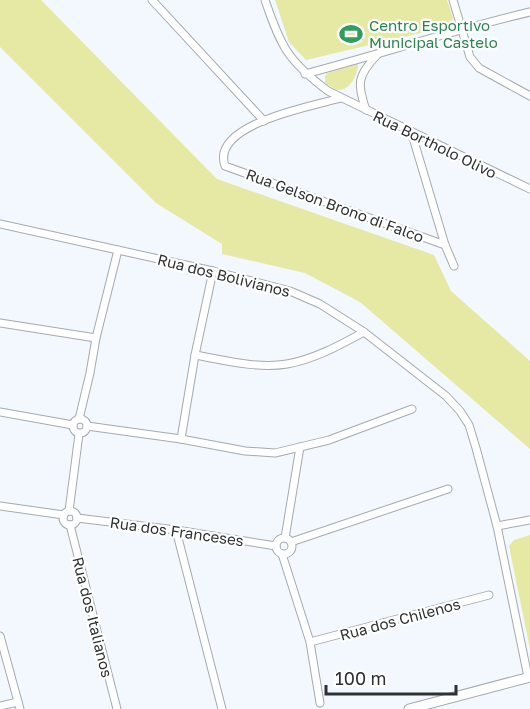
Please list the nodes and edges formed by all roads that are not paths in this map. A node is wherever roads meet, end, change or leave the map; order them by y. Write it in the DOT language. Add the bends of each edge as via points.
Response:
graph roads {
  1 [pos="152,0"];
  2 [pos="265,0"];
  3 [pos="453,0"];
  4 [pos="530,12"];
  5 [pos="461,28"];
  6 [pos="376,55"];
  7 [pos="305,74"];
  8 [pos="530,96"];
  9 [pos="341,98"];
  10 [pos="366,110"];
  11 [pos="264,120"];
  12 [pos="411,131"];
  13 [pos="530,191"];
  14 [pos="0,224"];
  15 [pos="445,245"];
  16 [pos="118,250"];
  17 [pos="454,266"];
  18 [pos="213,271"];
  19 [pos="0,323"];
  20 [pos="364,332"];
  21 [pos="96,338"];
  22 [pos="195,355"];
  23 [pos="412,409"];
  24 [pos="0,412"];
  25 [pos="80,419"];
  26 [pos="73,425"];
  27 [pos="87,426"];
  28 [pos="79,434"];
  29 [pos="181,439"];
  30 [pos="300,447"];
  31 [pos="448,489"];
  32 [pos="0,506"];
  33 [pos="66,513"];
  34 [pos="77,518"];
  35 [pos="530,520"];
  36 [pos="70,525"];
  37 [pos="497,526"];
  38 [pos="176,530"];
  39 [pos="288,540"];
  40 [pos="276,546"];
  41 [pos="282,554"];
  42 [pos="489,595"];
  43 [pos="0,636"];
  44 [pos="310,642"];
  45 [pos="529,677"];
  46 [pos="320,703"];
  47 [pos="19,705"];
  48 [pos="0,706"];
  49 [pos="421,708"];
  50 [pos="117,709"];
  51 [pos="222,709"];
  52 [pos="410,709"];
  1 -- 11 [label="street"];
  2 -- 7 [label="street, Rua Bortholo Olivo" via="278,38"];
  3 -- 5 [label="street"];
  4 -- 5 [label="street"];
  5 -- 6 [label="street"];
  5 -- 8 [label="street" via="470,57 479,68"];
  6 -- 7 [label="street"];
  6 -- 10 [label="street" via="366,66 359,84"];
  7 -- 9 [label="street, Rua Bortholo Olivo"];
  9 -- 10 [label="street, Rua Bortholo Olivo"];
  9 -- 11 [label="street"];
  10 -- 12 [label="street, Rua Bortholo Olivo"];
  11 -- 15 [label="street, Rua Gelson Brono di Falco" via="234,137 223,152 225,165"];
  12 -- 13 [label="street, Rua Bortholo Olivo"];
  12 -- 15 [label="street"];
  14 -- 16 [label="street, Rua dos Bolivianos"];
  15 -- 17 [label="street"];
  16 -- 18 [label="street, Rua dos Bolivianos"];
  16 -- 21 [label="street"];
  18 -- 20 [label="street, Rua dos Bolivianos" via="290,291 320,304"];
  18 -- 22 [label="street"];
  19 -- 21 [label="street"];
  20 -- 22 [label="street" via="330,350 286,364 255,365"];
  20 -- 37 [label="street, Rua dos Bolivianos" via="432,384 460,411 469,425"];
  21 -- 25 [label="street"];
  22 -- 29 [label="street"];
  23 -- 30 [label="street"];
  24 -- 26 [label="street"];
  25 -- 26 [label="street"];
  25 -- 27 [label="street"];
  26 -- 28 [label="street"];
  27 -- 28 [label="street"];
  27 -- 29 [label="street"];
  28 -- 33 [label="street"];
  29 -- 30 [label="street" via="245,451 275,453"];
  30 -- 39 [label="street"];
  31 -- 39 [label="street"];
  32 -- 33 [label="street"];
  33 -- 34 [label="street" via="74,512"];
  33 -- 36 [label="street" via="64,522"];
  34 -- 36 [label="street"];
  34 -- 38 [label="street, Rua dos Franceses"];
  35 -- 37 [label="street"];
  36 -- 50 [label="street, Rua dos Italianos"];
  37 -- 45 [label="street, Rua dos Bolivianos"];
  38 -- 40 [label="street, Rua dos Franceses"];
  38 -- 51 [label="street"];
  39 -- 40 [label="street" via="278,541"];
  39 -- 41 [label="street" via="290,552"];
  40 -- 41 [label="street"];
  41 -- 44 [label="street"];
  42 -- 44 [label="street, Rua dos Chilenos"];
  43 -- 47 [label="street"];
  44 -- 46 [label="street"];
  45 -- 49 [label="main road"];
  47 -- 48 [label="street"];
  49 -- 52 [label="main road"];
}
